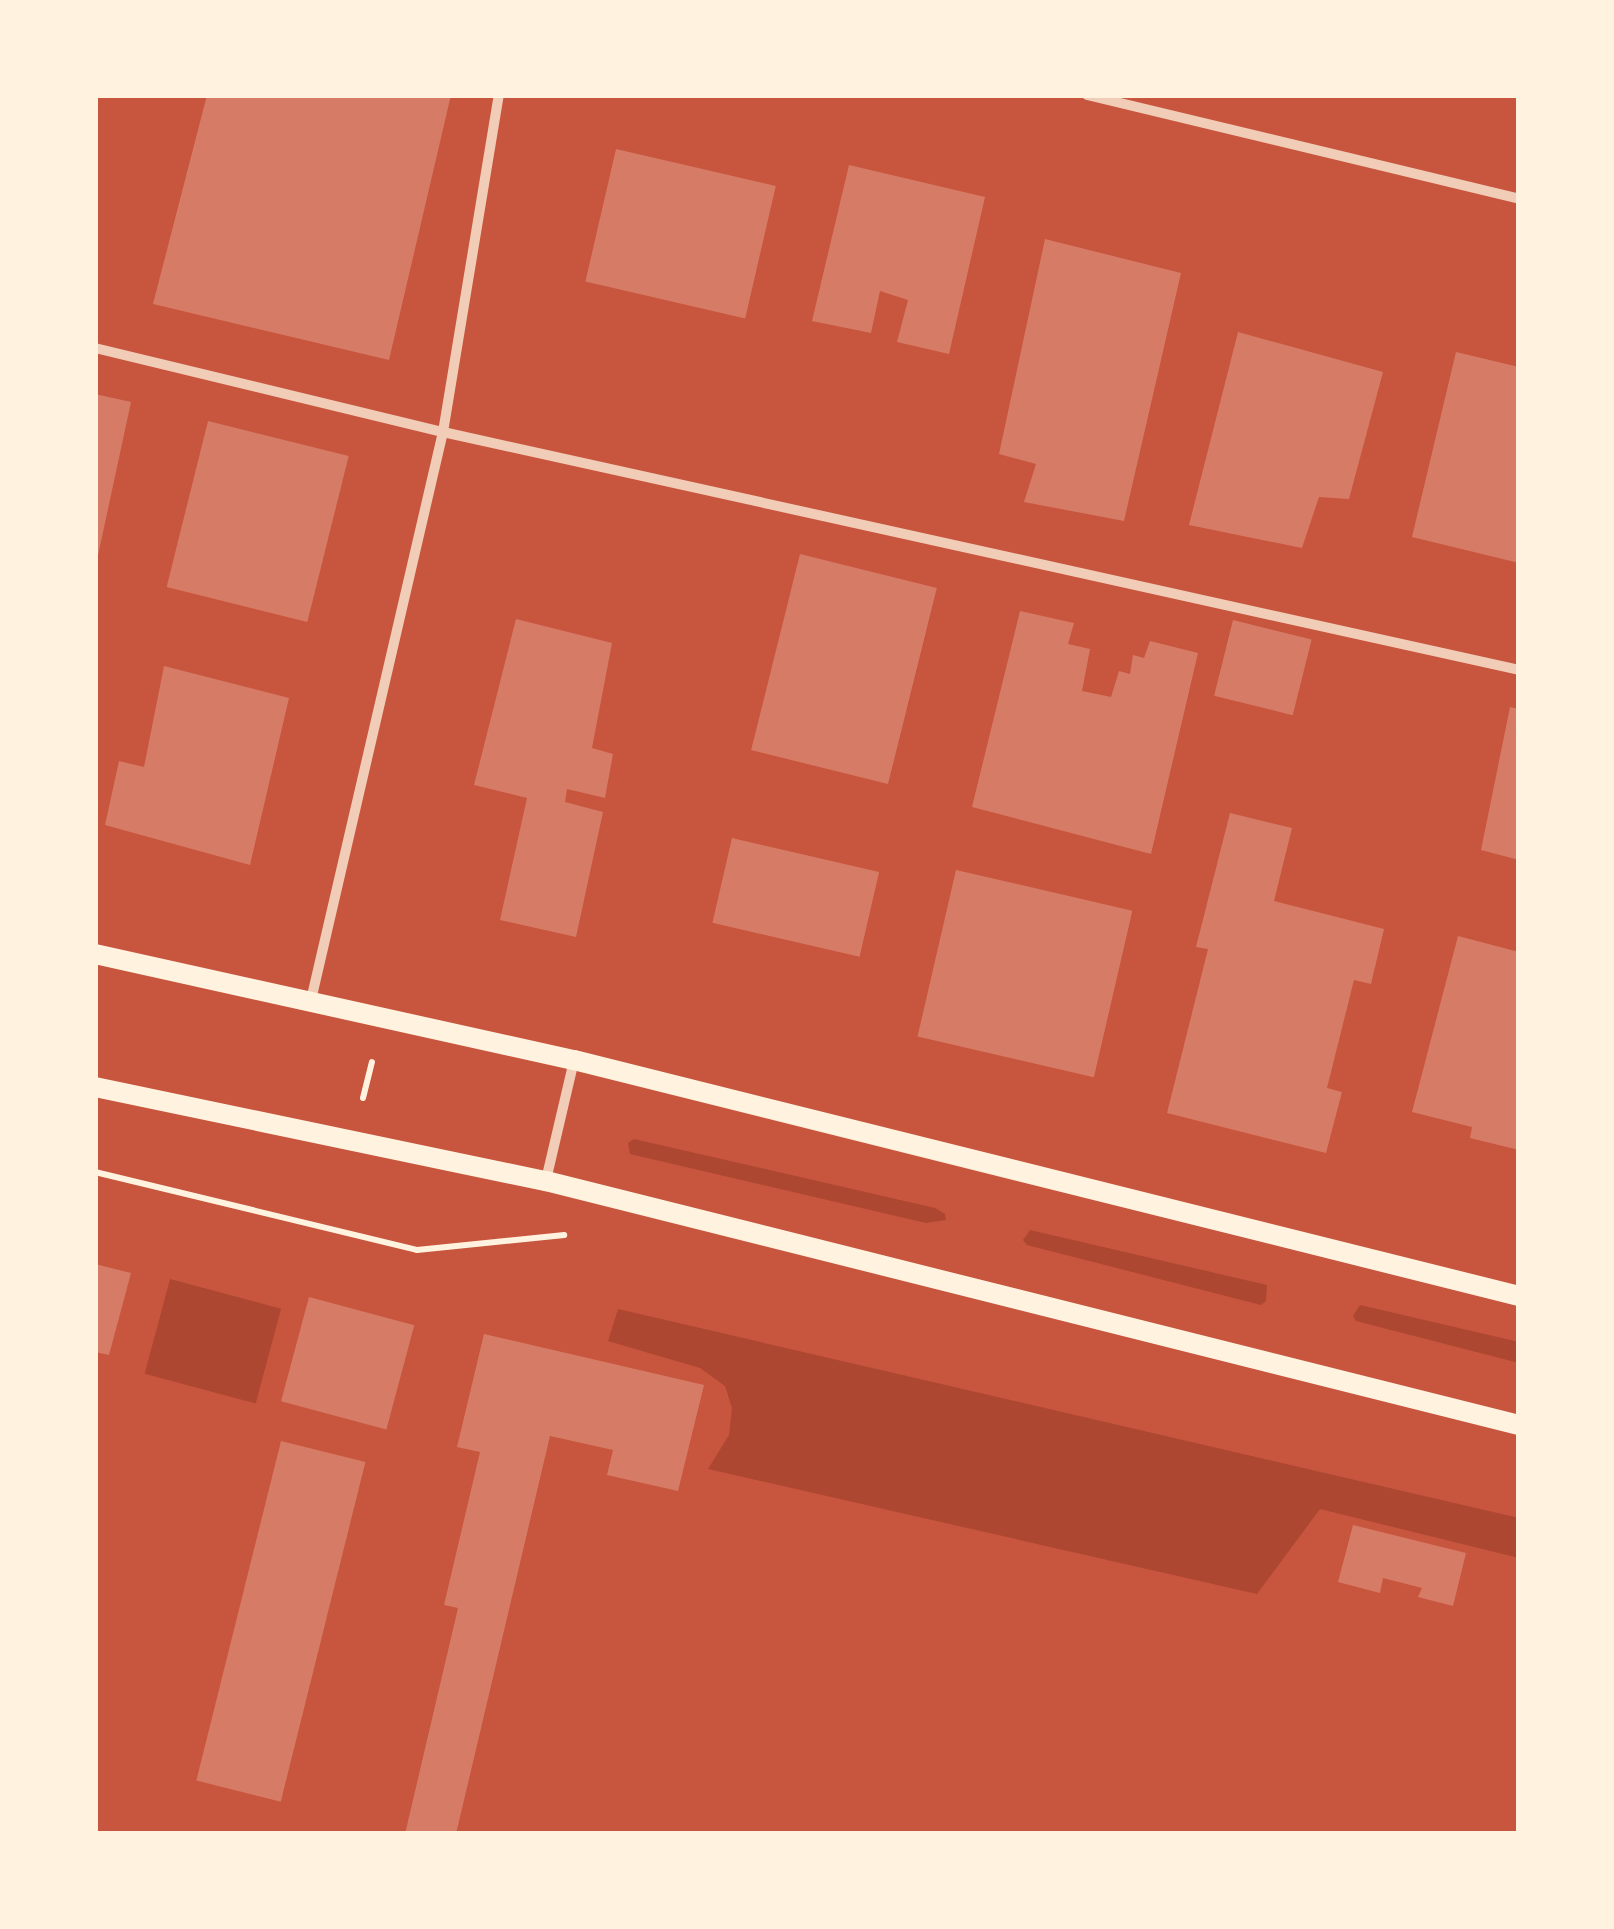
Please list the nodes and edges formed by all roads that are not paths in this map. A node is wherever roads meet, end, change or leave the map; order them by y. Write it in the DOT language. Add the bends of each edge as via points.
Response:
graph roads {
  1 [pos="499,95"];
  2 [pos="1087,95"];
  3 [pos="1519,198"];
  4 [pos="95,348"];
  5 [pos="443,432"];
  6 [pos="1519,670"];
  7 [pos="95,954"];
  8 [pos="311,1000"];
  9 [pos="574,1060"];
  10 [pos="95,1087"];
  11 [pos="546,1181"];
  12 [pos="1519,1296"];
  13 [pos="1519,1425"];
  1 -- 5 [label="street"];
  2 -- 3 [label="street"];
  4 -- 5 [label="street"];
  5 -- 6 [label="street"];
  5 -- 8 [label="street"];
  7 -- 8 [label="main road"];
  8 -- 9 [label="main road"];
  9 -- 11 [label="street"];
  9 -- 12 [label="main road"];
  10 -- 11 [label="main road"];
  11 -- 13 [label="main road"];
}
